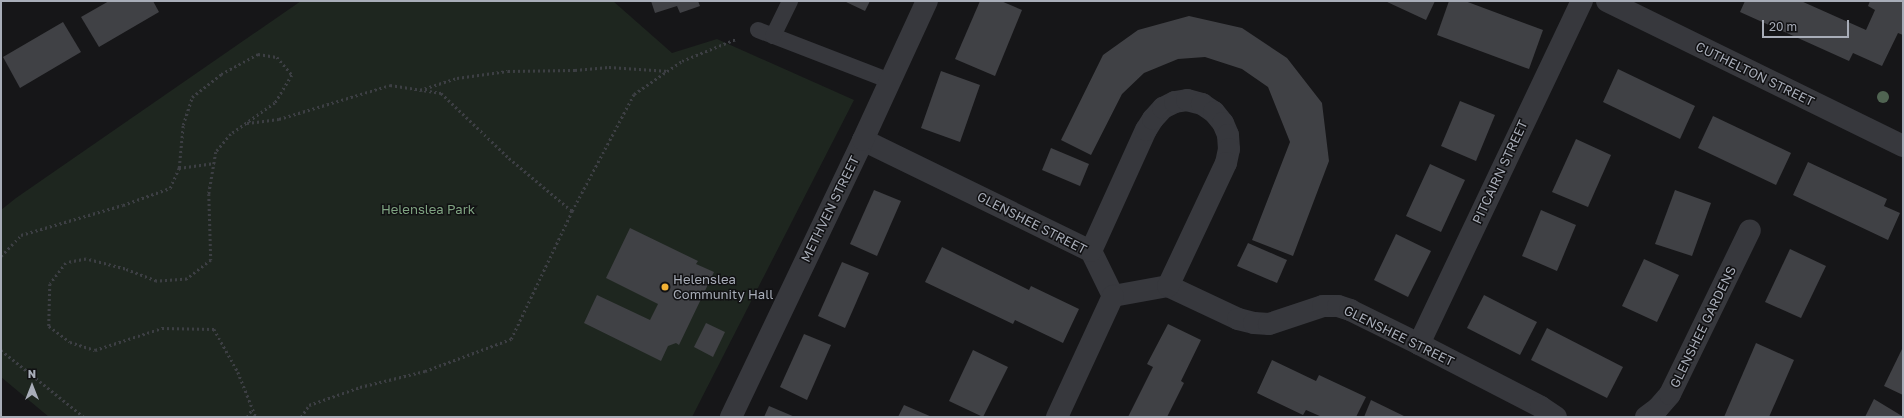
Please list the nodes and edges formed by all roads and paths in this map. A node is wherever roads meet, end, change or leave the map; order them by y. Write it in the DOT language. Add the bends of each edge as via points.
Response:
graph roads {
  1 [pos="790,1"];
  2 [pos="927,1"];
  3 [pos="1582,1"];
  4 [pos="1607,1"];
  5 [pos="758,30"];
  6 [pos="773,36"];
  7 [pos="669,71"];
  8 [pos="890,81"];
  9 [pos="420,90"];
  10 [pos="246,123"];
  11 [pos="864,140"];
  12 [pos="1902,143"];
  13 [pos="215,163"];
  14 [pos="179,168"];
  15 [pos="572,211"];
  16 [pos="1750,230"];
  17 [pos="1091,250"];
  18 [pos="1,256"];
  19 [pos="1168,286"];
  20 [pos="1113,296"];
  21 [pos="1419,344"];
  22 [pos="1,350"];
  23 [pos="253,408"];
  24 [pos="84,417"];
  25 [pos="247,417"];
  26 [pos="256,417"];
  27 [pos="301,417"];
  28 [pos="731,417"];
  29 [pos="1057,417"];
  30 [pos="1556,417"];
  31 [pos="1646,417"];
  1 -- 6 [label="lane"];
  2 -- 8 [label="street, METHVEN STREET"];
  3 -- 21 [label="street, PITCAIRN STREET"];
  4 -- 12 [label="street, CUTHELTON STREET"];
  5 -- 6 [label="lane"];
  5 -- 7 [label="path" via="682,61"];
  6 -- 8 [label="lane"];
  7 -- 9 [label="path" via="609,67 508,71 457,78"];
  7 -- 15 [label="path" via="634,94"];
  8 -- 11 [label="street, METHVEN STREET"];
  9 -- 10 [label="path" via="390,85 279,119"];
  9 -- 15 [label="path" via="440,94 509,158"];
  10 -- 13 [label="path" via="231,134 216,152"];
  10 -- 14 [label="path" via="275,103 292,75 277,56 258,54 221,74 192,97 183,125"];
  11 -- 17 [label="street, GLENSHEE STREET"];
  11 -- 28 [label="street, METHVEN STREET"];
  13 -- 14 [label="path"];
  13 -- 23 [label="path" via="209,194 211,260 187,279 156,281 125,268 86,259 66,263 50,284 49,326 70,342 95,350 162,328 214,329 238,372"];
  14 -- 18 [label="path" via="170,188 124,205 21,235"];
  15 -- 27 [label="path" via="511,339 425,371 360,387 310,405"];
  16 -- 31 [label="street, GLENSHEE GARDENS" via="1670,394"];
  17 -- 19 [label="street" via="1153,119 1163,108 1175,102 1187,100 1202,104 1214,112 1223,123 1228,135 1229,149 1226,164"];
  17 -- 20 [label="street, GLENSHEE STREET"];
  19 -- 20 [label="street"];
  19 -- 21 [label="street, GLENSHEE STREET" via="1238,319 1254,323 1269,324 1323,306 1338,306"];
  20 -- 29 [label="street"];
  21 -- 30 [label="street, GLENSHEE STREET"];
  22 -- 24 [label="path"];
  23 -- 25 [label="path"];
  23 -- 26 [label="path"];
}
